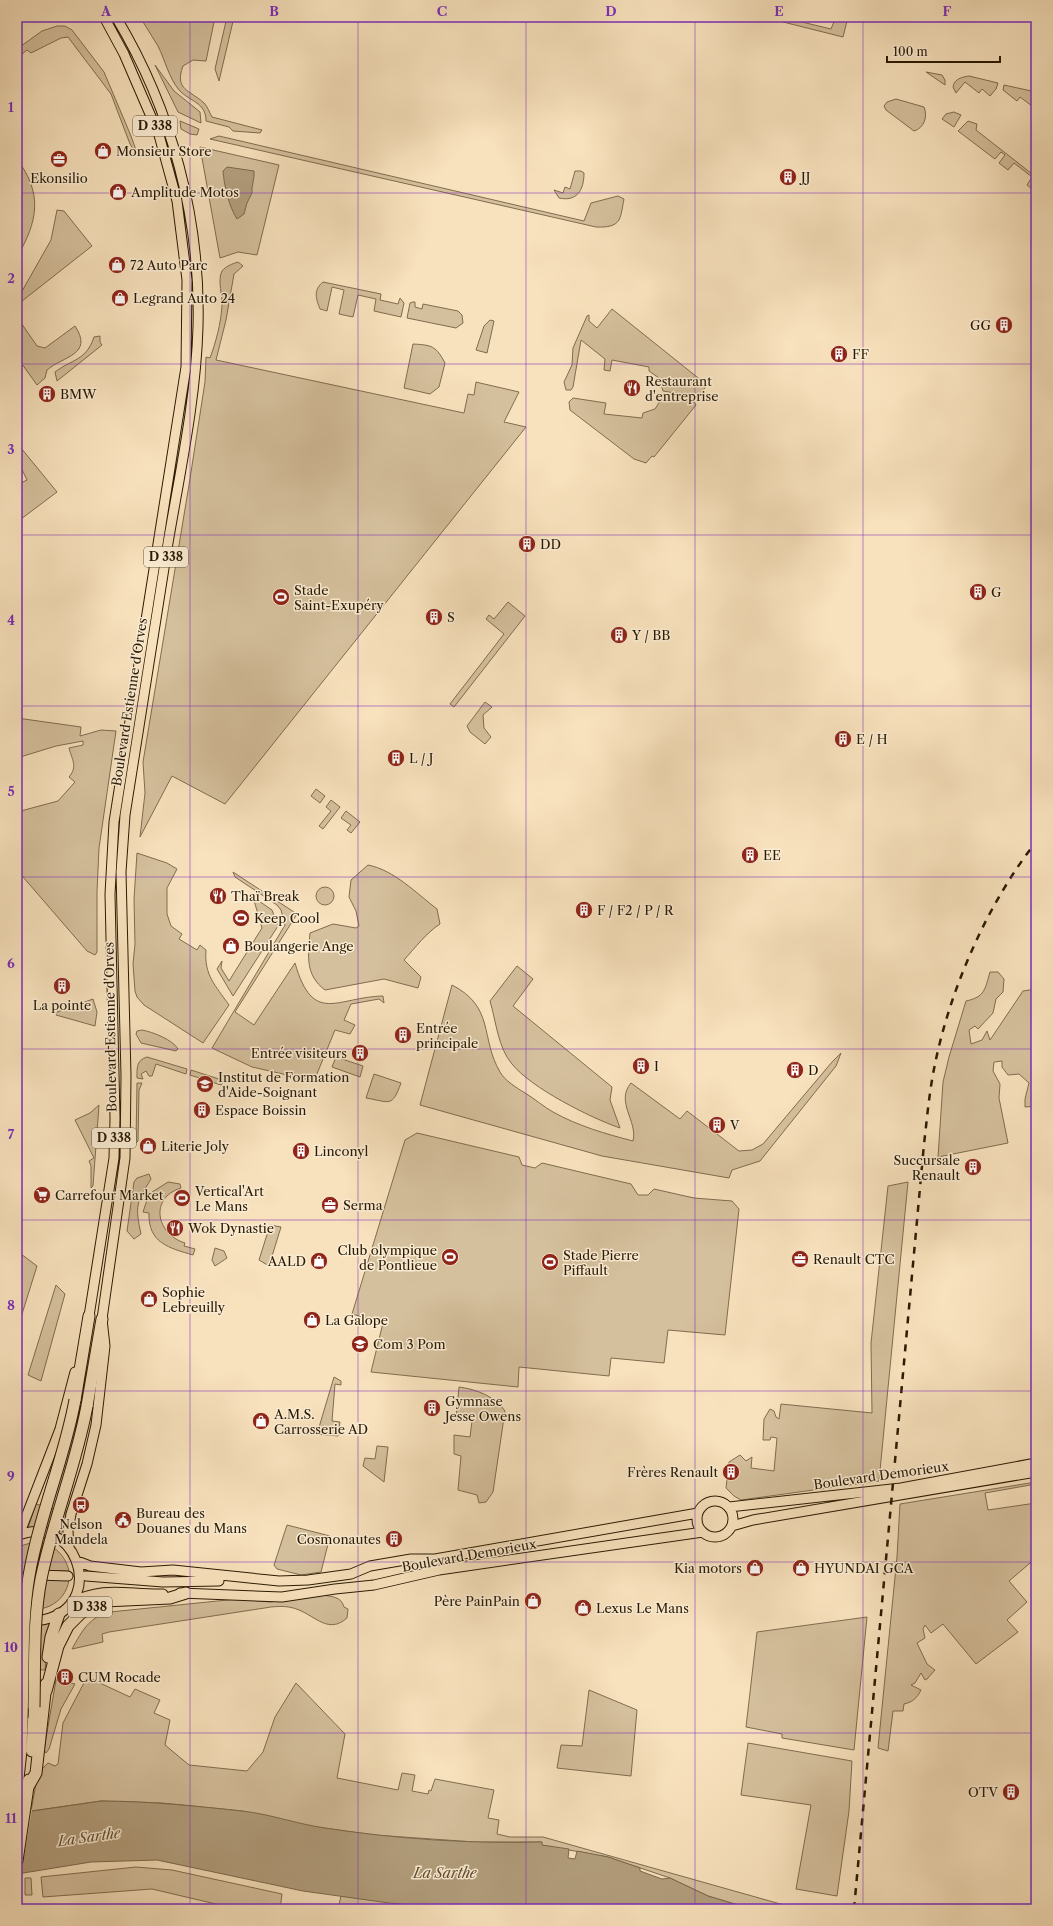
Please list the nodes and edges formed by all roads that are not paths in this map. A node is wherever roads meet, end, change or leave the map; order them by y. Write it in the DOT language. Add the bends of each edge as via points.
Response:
graph roads {
  1 [pos="104,17"];
  2 [pos="116,17"];
  3 [pos="89,1316"];
  4 [pos="102,1319"];
  5 [pos="86,1331"];
  6 [pos="1036,1463"];
  7 [pos="1036,1472"];
  8 [pos="729,1507"];
  9 [pos="698,1514"];
  10 [pos="732,1526"];
  11 [pos="703,1532"];
  12 [pos="18,1536"];
  13 [pos="68,1547"];
  14 [pos="77,1561"];
  15 [pos="185,1571"];
  16 [pos="68,1576"];
  17 [pos="86,1576"];
  18 [pos="17,1580"];
  19 [pos="208,1581"];
  20 [pos="279,1581"];
  21 [pos="163,1582"];
  22 [pos="186,1593"];
  23 [pos="239,1596"];
  24 [pos="71,1603"];
  25 [pos="59,1614"];
  26 [pos="17,1616"];
  27 [pos="46,1691"];
  28 [pos="31,1748"];
  29 [pos="28,1772"];
  30 [pos="21,1790"];
  31 [pos="17,1861"];
  1 -- 3 [label="main road, Boulevard Estienne d'Orves / D 338" via="124,54 159,135 177,201 187,280 186,367 114,822 110,894 114,1158"];
  2 -- 4 [label="main road, Boulevard Estienne d'Orves / D 338" via="152,89 181,171 193,232 198,328 188,418 123,838 121,899 126,1158"];
  3 -- 5 [label="highway, Boulevard Estienne d'Orves / D 338"];
  4 -- 13 [label="main road" via="105,1346 96,1426 71,1514"];
  4 -- 28 [label="highway, Boulevard Estienne d'Orves / D 338, bridge" via="80,1440 41,1580 35,1636"];
  5 -- 12 [label="main road" via="60,1429"];
  5 -- 28 [label="highway, Boulevard Estienne d'Orves / D 338, bridge" via="68,1434 41,1524 29,1575 23,1636 22,1718"];
  6 -- 8 [label="main road, Boulevard Demorieux" via="901,1488"];
  7 -- 10 [label="main road, Boulevard Demorieux" via="753,1520"];
  8 -- 9 [label="main road" via="722,1502 711,1501 701,1507"];
  8 -- 10 [label="main road" via="733,1515"];
  9 -- 11 [label="main road" via="698,1523"];
  9 -- 20 [label="main road, Boulevard Demorieux" via="435,1559 411,1559 370,1566 351,1574"];
  10 -- 11 [label="main road" via="719,1537"];
  11 -- 23 [label="main road, Boulevard Demorieux" via="439,1570 374,1585 275,1598"];
  12 -- 13 [label="main road" via="30,1532 46,1533"];
  13 -- 14 [label="main road"];
  14 -- 15 [label="main road" via="90,1566 141,1572"];
  14 -- 24 [label="main road" via="79,1584"];
  15 -- 19 [label="main road"];
  15 -- 20 [label="main road"];
  16 -- 18 [label="main road" via="37,1575"];
  17 -- 21 [label="main road"];
  19 -- 20 [label="main road" via="272,1584"];
  19 -- 21 [label="main road"];
  21 -- 23 [label="main road"];
  22 -- 23 [label="main road"];
  22 -- 24 [label="main road" via="102,1592 87,1594"];
  22 -- 27 [label="highway, D 338" via="170,1598 104,1601 81,1613 68,1626 58,1646"];
  24 -- 25 [label="main road"];
  25 -- 26 [label="main road" via="39,1620"];
  25 -- 27 [label="highway, D 338" via="51,1637"];
  27 -- 28 [label="highway, D 338"];
  28 -- 29 [label="highway, D 338"];
  28 -- 29 [label="highway, D 338"];
  29 -- 30 [label="highway, D 338"];
  30 -- 31 [label="highway, D 338"];
}
